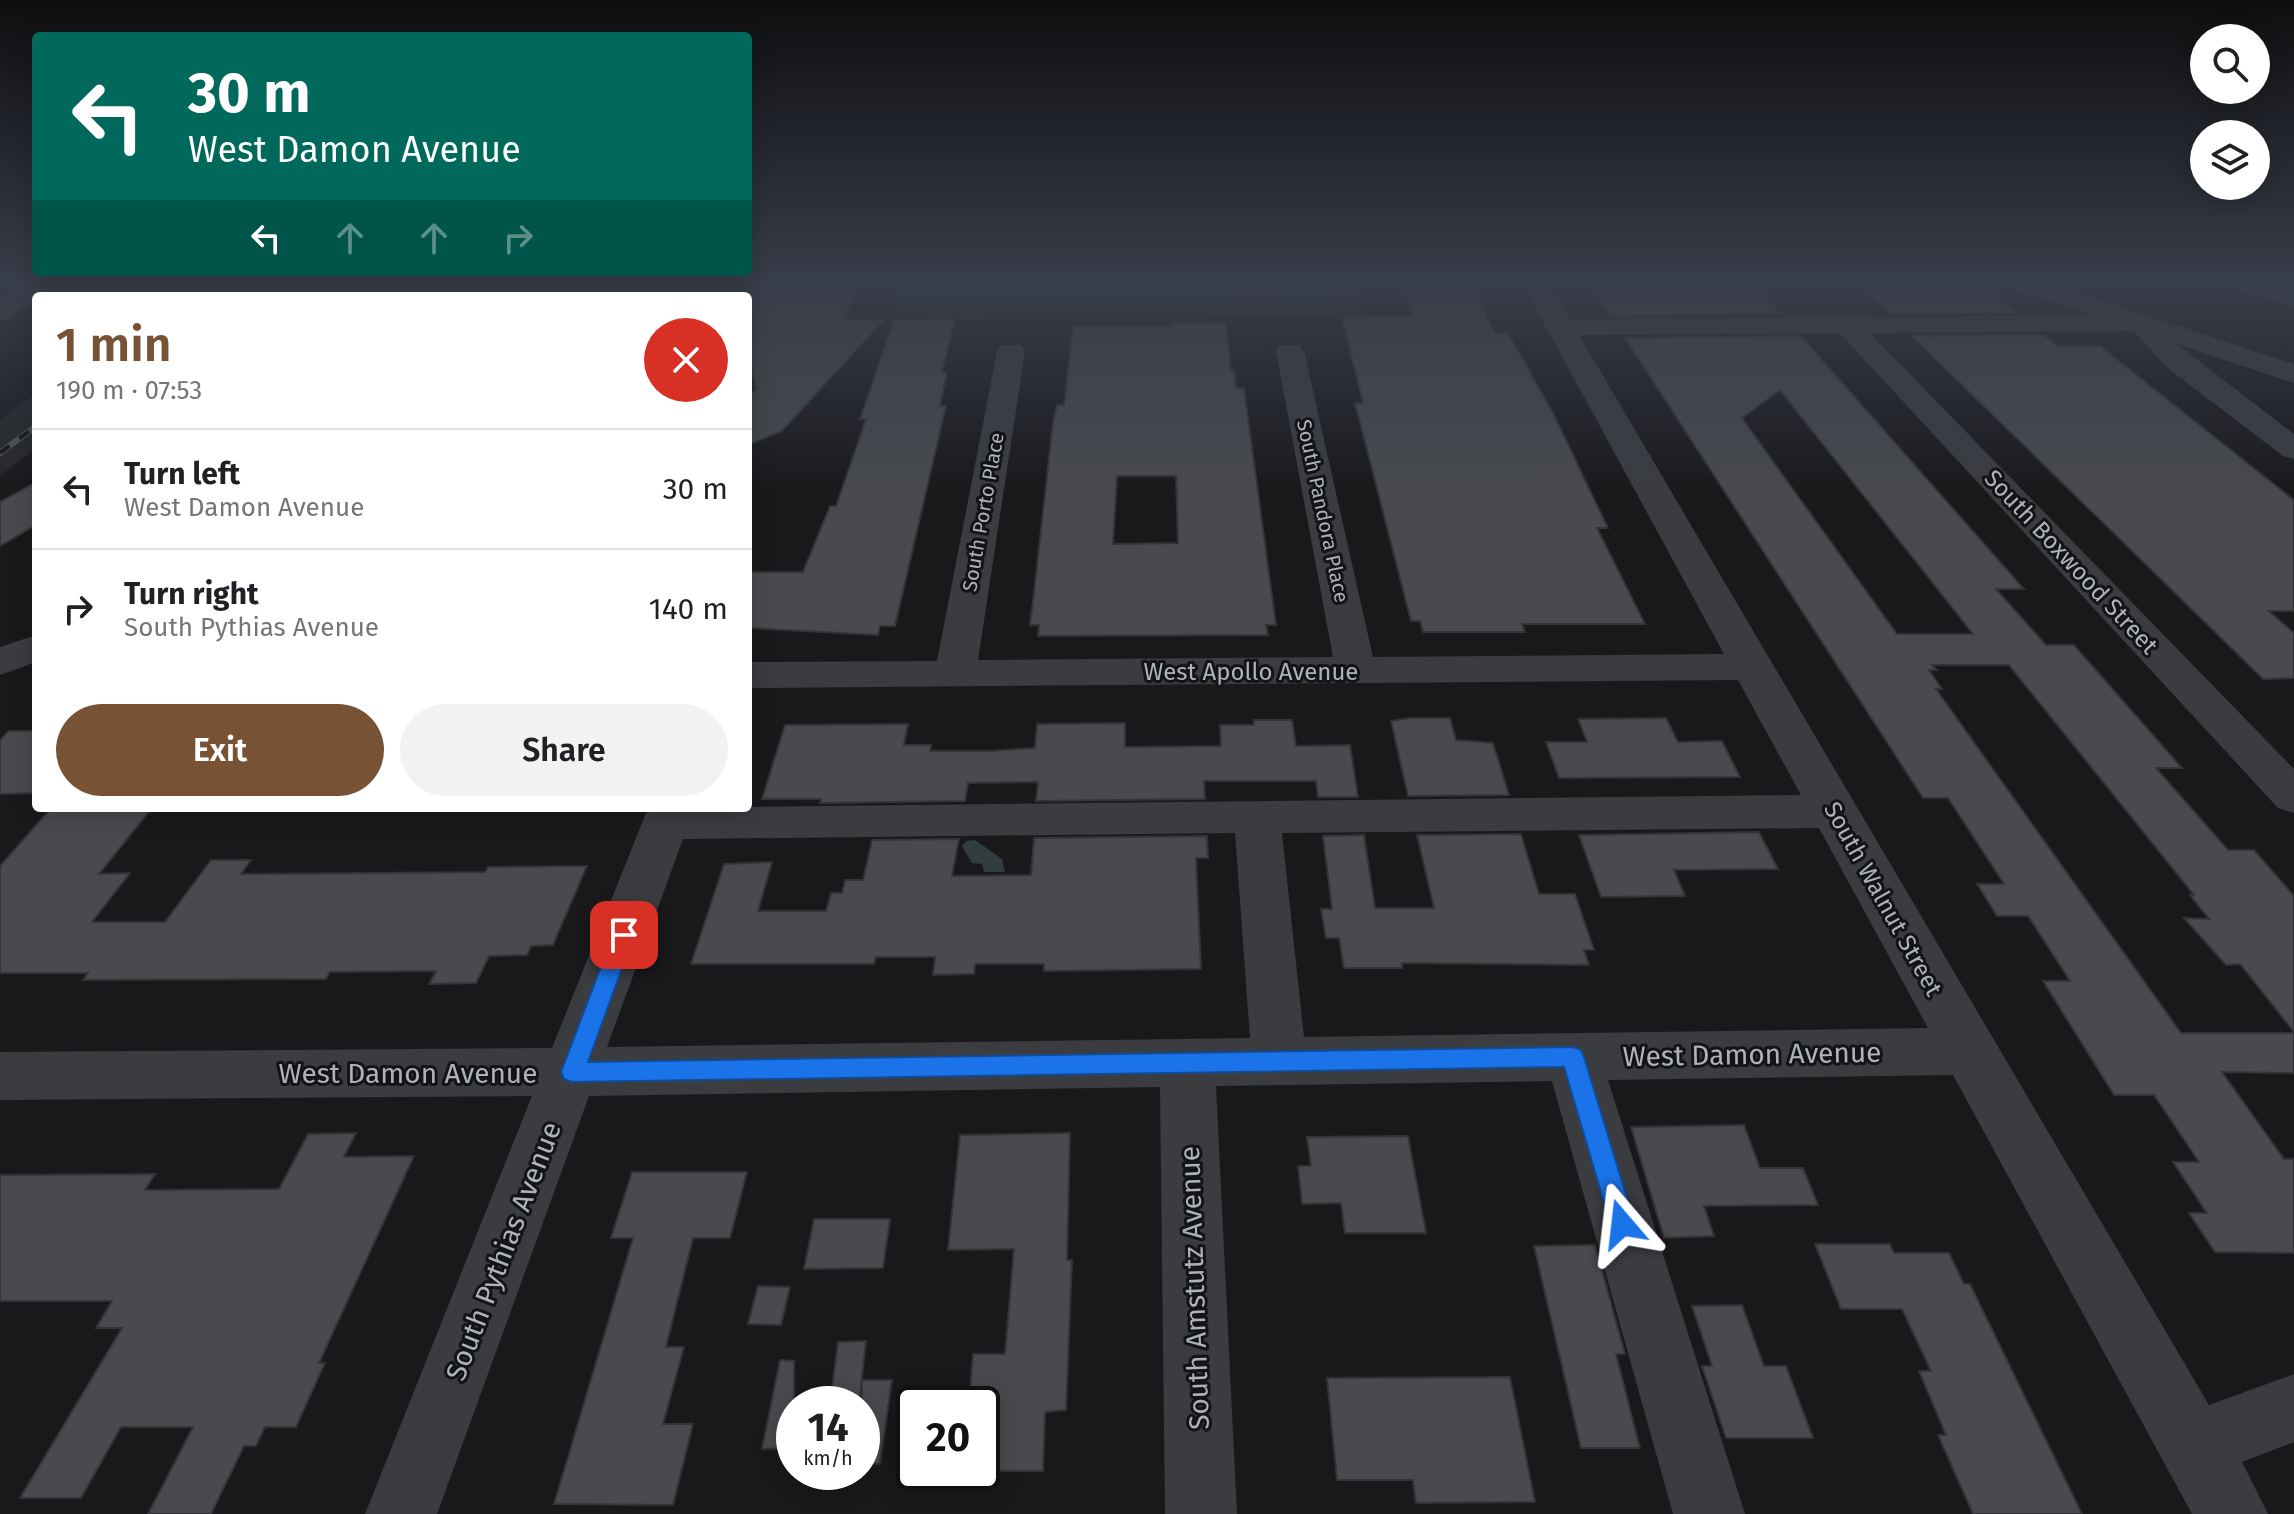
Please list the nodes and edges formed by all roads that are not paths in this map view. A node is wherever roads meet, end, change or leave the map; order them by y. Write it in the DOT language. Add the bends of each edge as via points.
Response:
graph roads {
  1 [pos="1011,354"];
  2 [pos="1291,354"];
  3 [pos="1575,354"];
  4 [pos="1874,354"];
  5 [pos="2170,354"];
  6 [pos="2233,354"];
  7 [pos="2294,374"];
  8 [pos="2294,449"];
  9 [pos="32,649"];
  10 [pos="0,662"];
  11 [pos="1753,667"];
  12 [pos="1356,671"];
  13 [pos="955,674"];
  14 [pos="752,675"];
  15 [pos="0,681"];
  16 [pos="32,681"];
  17 [pos="2294,797"];
  18 [pos="1832,811"];
  19 [pos="668,815"];
  20 [pos="1257,817"];
  21 [pos="1968,1051"];
  22 [pos="1573,1057"];
  23 [pos="1279,1061"];
  24 [pos="1187,1062"];
  25 [pos="572,1072"];
  26 [pos="0,1076"];
  27 [pos="2294,1408"];
  28 [pos="2193,1446"];
  29 [pos="401,1514"];
  30 [pos="1201,1514"];
  31 [pos="1709,1514"];
  32 [pos="2232,1514"];
  1 -- 13 [label="street, South Porto Place"];
  2 -- 12 [label="street, South Pandora Place"];
  3 -- 11 [label="street, South Walnut Street"];
  4 -- 17 [label="street, South Boxwood Street"];
  5 -- 8 [label="street"];
  6 -- 7 [label="street"];
  9 -- 10 [label="street"];
  11 -- 12 [label="street, West Apollo Avenue"];
  11 -- 18 [label="street, South Walnut Street"];
  12 -- 13 [label="street, West Apollo Avenue"];
  13 -- 14 [label="street, West Apollo Avenue"];
  15 -- 16 [label="street"];
  18 -- 20 [label="street"];
  18 -- 21 [label="street, South Walnut Street"];
  19 -- 20 [label="street"];
  19 -- 25 [label="street, South Pythias Avenue"];
  20 -- 23 [label="street"];
  21 -- 22 [label="street, West Damon Avenue"];
  21 -- 28 [label="street, South Walnut Street"];
  22 -- 23 [label="street, West Damon Avenue"];
  22 -- 31 [label="street"];
  23 -- 24 [label="street, West Damon Avenue"];
  24 -- 25 [label="street, West Damon Avenue"];
  24 -- 30 [label="street, South Amstutz Avenue"];
  25 -- 26 [label="street, West Damon Avenue"];
  25 -- 29 [label="street, South Pythias Avenue"];
  27 -- 28 [label="street"];
  28 -- 32 [label="street, South Walnut Street"];
}
